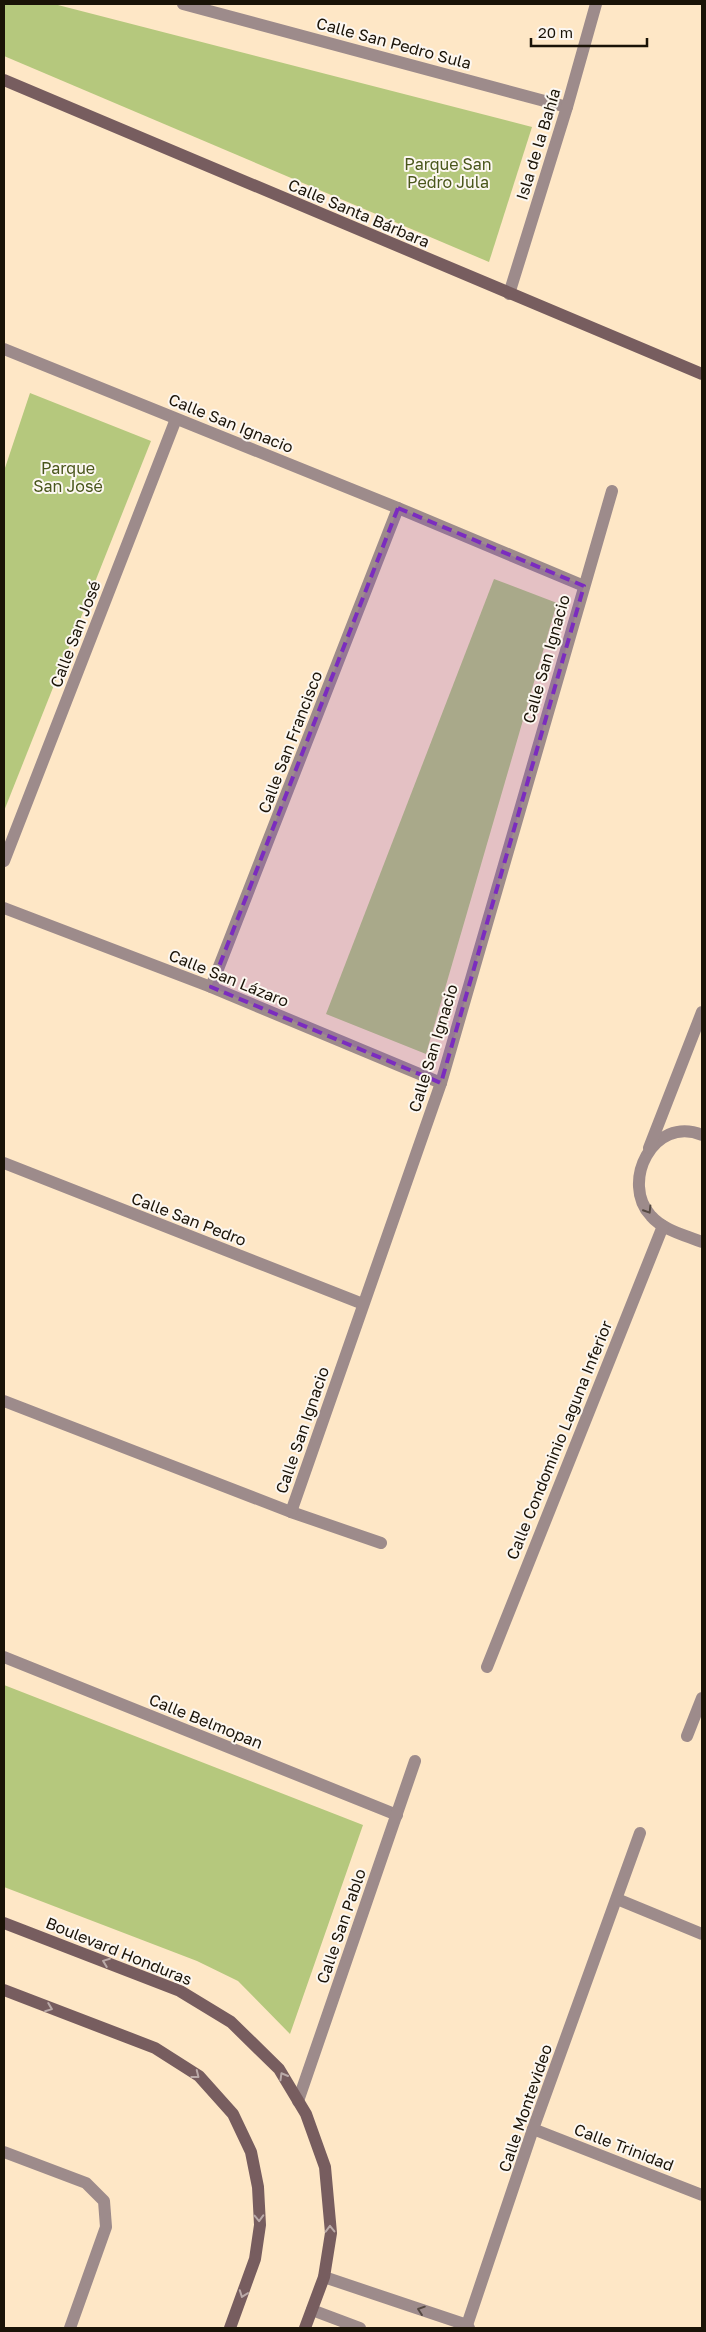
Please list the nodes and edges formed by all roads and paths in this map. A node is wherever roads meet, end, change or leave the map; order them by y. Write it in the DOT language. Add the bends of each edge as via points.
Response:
graph roads {
  1 [pos="183,4"];
  2 [pos="596,4"];
  3 [pos="4,80"];
  4 [pos="567,106"];
  5 [pos="508,294"];
  6 [pos="4,349"];
  7 [pos="702,374"];
  8 [pos="176,419"];
  9 [pos="612,491"];
  10 [pos="398,508"];
  11 [pos="584,586"];
  12 [pos="4,861"];
  13 [pos="4,908"];
  14 [pos="211,987"];
  15 [pos="702,1012"];
  16 [pos="441,1083"];
  17 [pos="702,1135"];
  18 [pos="4,1163"];
  19 [pos="642,1164"];
  20 [pos="662,1226"];
  21 [pos="702,1242"];
  22 [pos="363,1304"];
  23 [pos="4,1401"];
  24 [pos="291,1512"];
  25 [pos="380,1543"];
  26 [pos="4,1657"];
  27 [pos="487,1667"];
  28 [pos="702,1698"];
  29 [pos="687,1736"];
  30 [pos="415,1761"];
  31 [pos="397,1815"];
  32 [pos="640,1833"];
  33 [pos="617,1899"];
  34 [pos="4,1922"];
  35 [pos="702,1934"];
  36 [pos="4,1990"];
  37 [pos="298,2101"];
  38 [pos="533,2129"];
  39 [pos="4,2152"];
  40 [pos="702,2196"];
  41 [pos="324,2277"];
  42 [pos="312,2310"];
  43 [pos="468,2327"];
  44 [pos="70,2328"];
  45 [pos="230,2328"];
  46 [pos="305,2328"];
  47 [pos="360,2328"];
  1 -- 4 [label="street, Calle San Pedro Sula"];
  2 -- 4 [label="street, Isla de la Bahía"];
  3 -- 5 [label="street, Calle Santa Bárbara"];
  4 -- 5 [label="street, Isla de la Bahía"];
  5 -- 7 [label="street, Calle Santa Bárbara"];
  6 -- 8 [label="street, Calle San Ignacio"];
  8 -- 10 [label="street, Calle San Ignacio"];
  8 -- 12 [label="street, Calle San José"];
  9 -- 11 [label="street, Calle San Ignacio"];
  10 -- 11 [label="street, Calle San Ignacio"];
  10 -- 14 [label="street, Calle San Francisco"];
  11 -- 16 [label="street, Calle San Ignacio"];
  13 -- 14 [label="street, Calle San Lázaro"];
  14 -- 16 [label="street, Calle San Lázaro"];
  15 -- 19 [label="street"];
  16 -- 22 [label="street, Calle San Ignacio"];
  17 -- 19 [label="street" via="687,1130 667,1134 656,1142"];
  18 -- 22 [label="street, Calle San Pedro"];
  19 -- 20 [label="street, one-way" via="641,1198 650,1216"];
  20 -- 21 [label="street"];
  20 -- 27 [label="street, Calle Condominio Laguna Inferior"];
  22 -- 24 [label="street, Calle San Ignacio"];
  23 -- 24 [label="street, Calle San Ignacio"];
  24 -- 25 [label="street, Calle San Ignacio"];
  26 -- 31 [label="street, Calle Belmopan"];
  28 -- 29 [label="street"];
  30 -- 31 [label="street, Calle San Pablo"];
  31 -- 37 [label="street, Calle San Pablo"];
  32 -- 33 [label="street, Calle Montevideo"];
  33 -- 35 [label="street"];
  33 -- 38 [label="street, Calle Montevideo"];
  37 -- 34 [label="street, Boulevard Honduras, one-way" via="279,2069 231,2022 180,1991"];
  36 -- 45 [label="street, one-way" via="155,2048 199,2076 233,2114 251,2152 258,2187 260,2225 255,2259"];
  41 -- 37 [label="street, Boulevard Honduras, one-way" via="331,2233 325,2167"];
  38 -- 40 [label="street, Calle Trinidad"];
  38 -- 43 [label="street, Calle Montevideo"];
  39 -- 44 [label="street" via="86,2183 104,2201 106,2227"];
  41 -- 42 [label="street, Boulevard Honduras"];
  43 -- 41 [label="street, one-way"];
  42 -- 46 [label="street, Boulevard Honduras"];
  42 -- 47 [label="street"];
}
